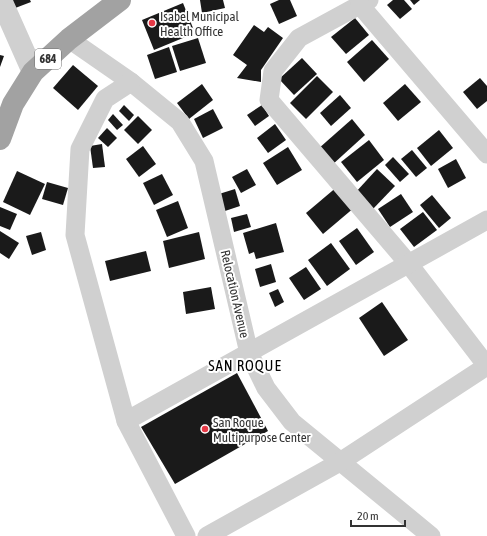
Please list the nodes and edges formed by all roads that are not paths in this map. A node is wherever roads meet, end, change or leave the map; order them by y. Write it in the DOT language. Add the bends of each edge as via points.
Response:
graph roads {
  1 [pos="1,0"];
  2 [pos="120,0"];
  3 [pos="365,3"];
  4 [pos="69,39"];
  5 [pos="33,72"];
  6 [pos="131,82"];
  7 [pos="0,139"];
  8 [pos="487,154"];
  9 [pos="487,220"];
  10 [pos="408,264"];
  11 [pos="249,353"];
  12 [pos="487,366"];
  13 [pos="126,421"];
  14 [pos="340,462"];
  15 [pos="186,536"];
  16 [pos="207,536"];
  17 [pos="431,536"];
  1 -- 5 [label="street"];
  2 -- 4 [label="highway, 684"];
  3 -- 8 [label="street"];
  3 -- 10 [label="street" via="299,38 274,71 269,100"];
  4 -- 5 [label="highway, 684"];
  4 -- 6 [label="street, Relocation Avenue"];
  5 -- 7 [label="highway, 684" via="13,104"];
  6 -- 11 [label="street, Relocation Avenue" via="180,122 204,161"];
  6 -- 13 [label="street" via="105,99 80,149 75,235"];
  9 -- 10 [label="street"];
  10 -- 11 [label="street"];
  10 -- 12 [label="street"];
  11 -- 13 [label="street"];
  11 -- 14 [label="street, Relocation Avenue" via="266,388 292,422"];
  12 -- 14 [label="street"];
  13 -- 15 [label="street"];
  14 -- 16 [label="street"];
  14 -- 17 [label="street, Relocation Avenue"];
}
